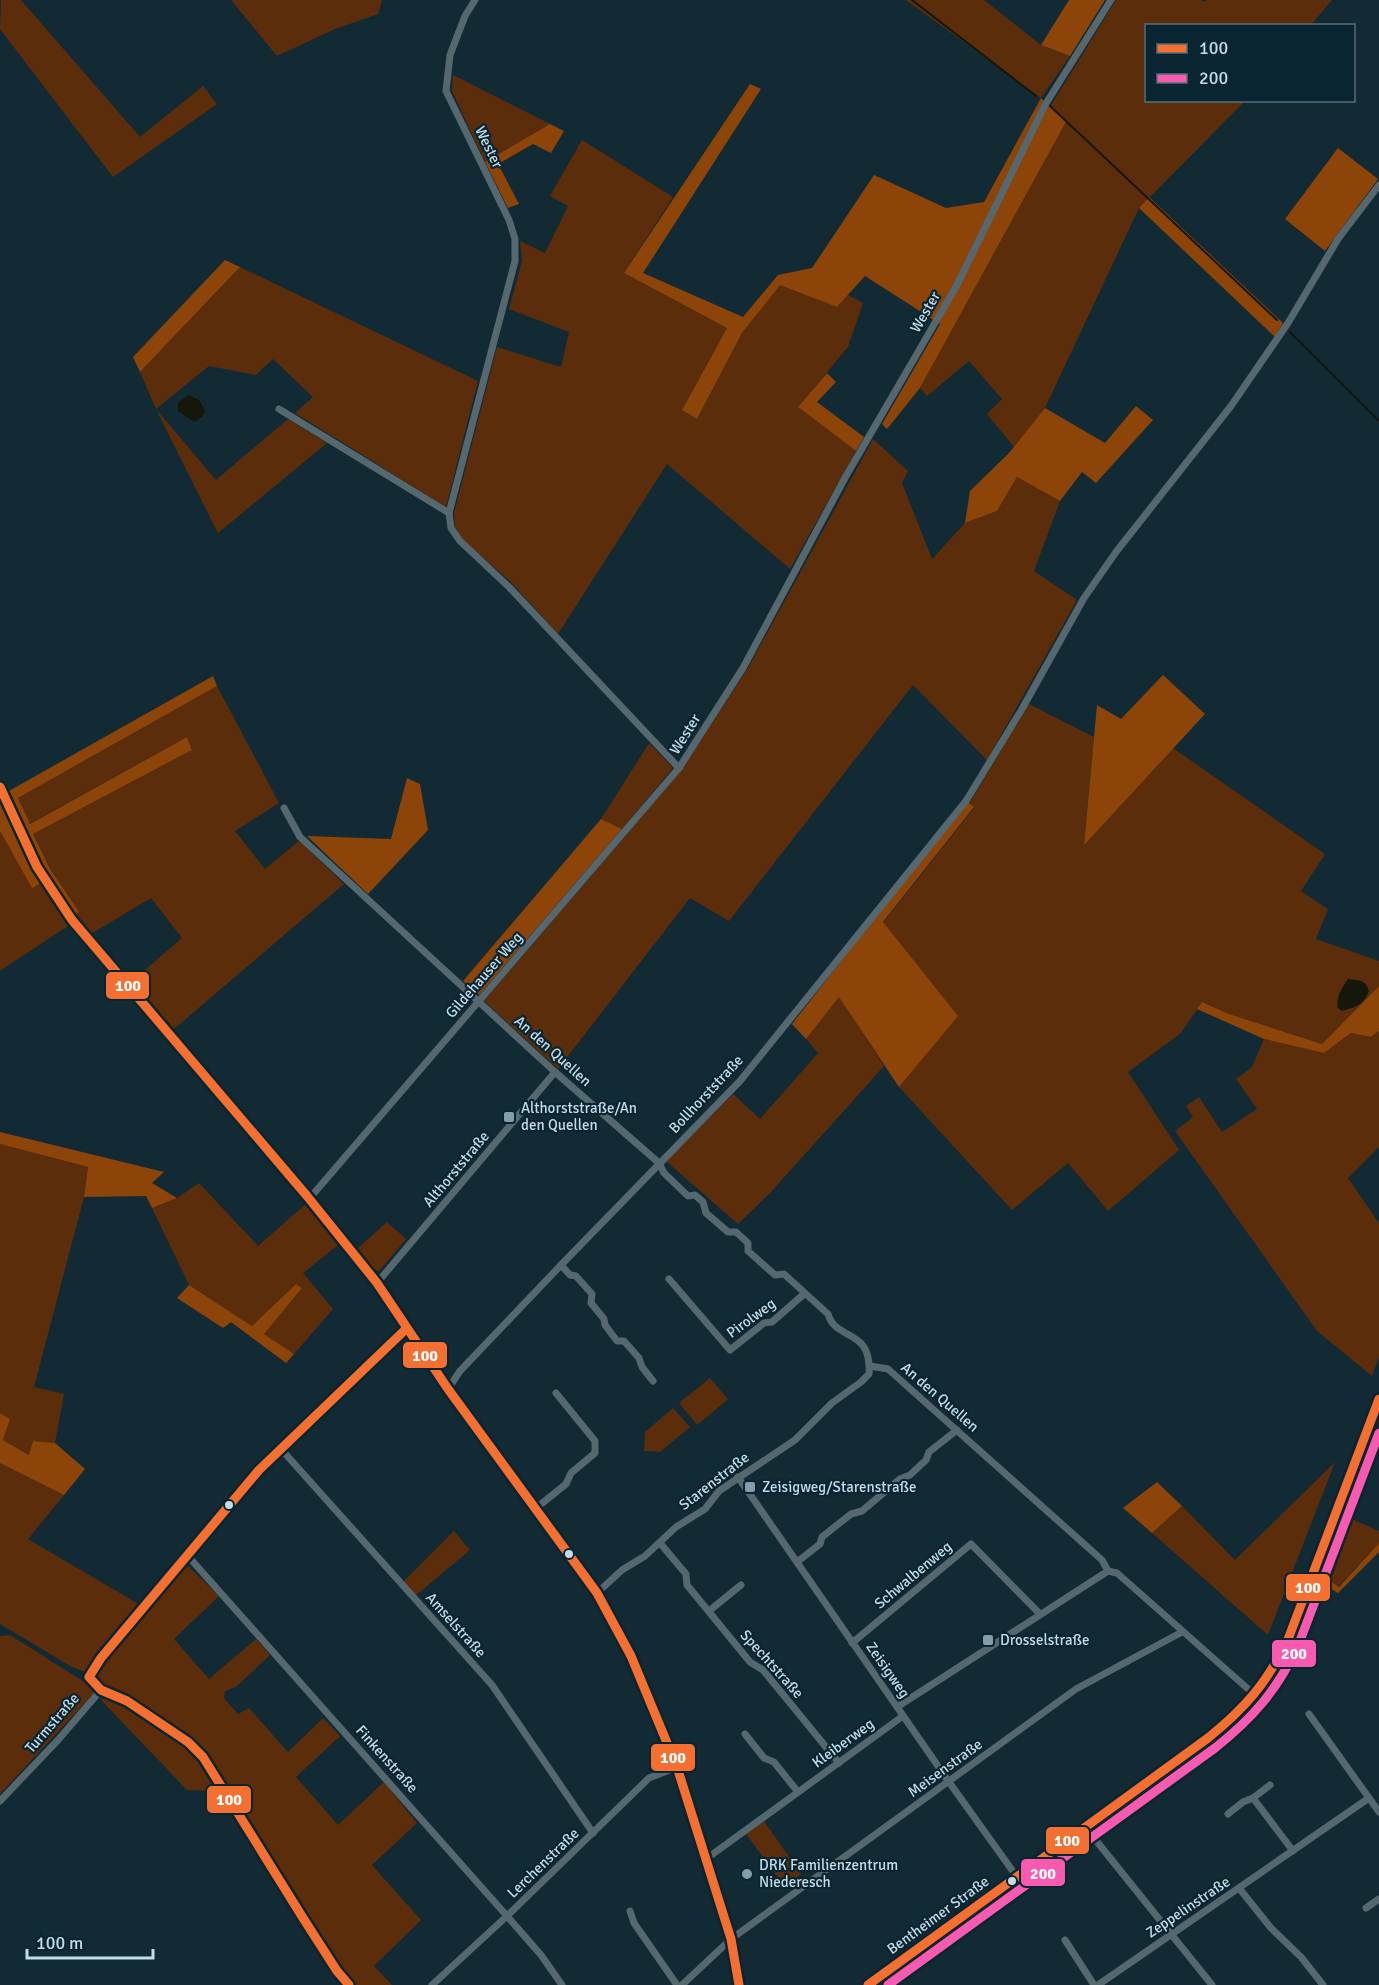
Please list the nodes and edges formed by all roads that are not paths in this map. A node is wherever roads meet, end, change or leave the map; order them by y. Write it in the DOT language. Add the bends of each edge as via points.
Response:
graph roads {
  1 [pos="475,0"];
  2 [pos="1111,0"];
  3 [pos="1379,184"];
  4 [pos="279,409"];
  5 [pos="449,513"];
  6 [pos="679,768"];
  7 [pos="0,787"];
  8 [pos="284,808"];
  9 [pos="478,1002"];
  10 [pos="555,1072"];
  11 [pos="659,1164"];
  12 [pos="309,1199"];
  13 [pos="561,1265"];
  14 [pos="669,1279"];
  15 [pos="377,1283"];
  16 [pos="804,1294"];
  17 [pos="407,1328"];
  18 [pos="870,1366"];
  19 [pos="653,1381"];
  20 [pos="448,1389"];
  21 [pos="556,1393"];
  22 [pos="1379,1399"];
  23 [pos="957,1430"];
  24 [pos="281,1449"];
  25 [pos="738,1477"];
  26 [pos="535,1509"];
  27 [pos="660,1543"];
  28 [pos="187,1555"];
  29 [pos="797,1562"];
  30 [pos="1108,1571"];
  31 [pos="741,1585"];
  32 [pos="597,1593"];
  33 [pos="709,1611"];
  34 [pos="1040,1614"];
  35 [pos="1182,1632"];
  36 [pos="852,1642"];
  37 [pos="101,1689"];
  38 [pos="1256,1696"];
  39 [pos="897,1707"];
  40 [pos="1310,1714"];
  41 [pos="903,1716"];
  42 [pos="745,1734"];
  43 [pos="839,1763"];
  44 [pos="677,1767"];
  45 [pos="949,1782"];
  46 [pos="1270,1785"];
  47 [pos="798,1792"];
  48 [pos="1253,1798"];
  49 [pos="1369,1798"];
  50 [pos="0,1802"];
  51 [pos="1379,1812"];
  52 [pos="1228,1814"];
  53 [pos="1086,1828"];
  54 [pos="593,1833"];
  55 [pos="1293,1851"];
  56 [pos="706,1859"];
  57 [pos="1017,1877"];
  58 [pos="1239,1888"];
  59 [pos="1379,1899"];
  60 [pos="1366,1908"];
  61 [pos="630,1911"];
  62 [pos="507,1916"];
  63 [pos="1171,1934"];
  64 [pos="731,1939"];
  65 [pos="1065,1940"];
  66 [pos="349,1985"];
  67 [pos="432,1985"];
  68 [pos="562,1985"];
  69 [pos="677,1985"];
  70 [pos="682,1985"];
  71 [pos="739,1985"];
  72 [pos="868,1985"];
  73 [pos="1096,1985"];
  74 [pos="1212,1985"];
  75 [pos="1323,1985"];
  1 -- 5 [label="street, Wester" via="450,55 446,91 509,220 516,261"];
  2 -- 6 [label="street, Wester" via="1045,105 957,285 846,476 743,668"];
  3 -- 11 [label="street, Bollhorststraße" via="1338,239 1288,323 1231,406 1084,598 966,801 740,1081"];
  4 -- 5 [label="street"];
  5 -- 6 [label="street, Wester" via="451,528 460,541 509,587"];
  6 -- 9 [label="street, Gildehauser Weg"];
  7 -- 12 [label="street" via="37,867 72,920"];
  8 -- 9 [label="street, An den Quellen" via="300,837"];
  9 -- 10 [label="street, An den Quellen"];
  9 -- 12 [label="street, Gildehauser Weg"];
  10 -- 11 [label="street, An den Quellen"];
  10 -- 15 [label="street, Althorststraße"];
  11 -- 13 [label="street, Bollhorststraße"];
  11 -- 16 [label="street, An den Quellen" via="688,1196 695,1195 703,1202 706,1213 748,1243 748,1251 775,1275 784,1274"];
  12 -- 15 [label="street"];
  13 -- 19 [label="street" via="591,1294 591,1303 605,1325 617,1341 624,1341 639,1358"];
  13 -- 20 [label="street, Bollhorststraße" via="460,1371"];
  14 -- 16 [label="street, Pirolweg" via="730,1350 764,1323 772,1322"];
  15 -- 17 [label="street"];
  16 -- 18 [label="street, An den Quellen" via="828,1314 830,1322 862,1343"];
  17 -- 20 [label="street"];
  17 -- 24 [label="street"];
  18 -- 23 [label="street, An den Quellen" via="888,1369"];
  18 -- 25 [label="street, Starenstraße" via="869,1374 861,1382 832,1403 795,1440"];
  20 -- 26 [label="street"];
  21 -- 26 [label="street" via="595,1441 595,1454"];
  22 -- 38 [label="main road, Bentheimer Straße" via="1287,1642"];
  23 -- 29 [label="street" via="910,1475 862,1511 851,1514"];
  23 -- 30 [label="street, An den Quellen" via="1102,1560"];
  24 -- 28 [label="street"];
  24 -- 54 [label="street, Amselstraße" via="492,1685"];
  25 -- 27 [label="street, Starenstraße" via="719,1491 705,1509 676,1527"];
  25 -- 29 [label="street, Zeisigweg"];
  26 -- 32 [label="street"];
  27 -- 32 [label="street, Starenstraße"];
  27 -- 33 [label="street, Spechtstraße"];
  28 -- 37 [label="street" via="101,1658 89,1677"];
  28 -- 62 [label="street, Finkenstraße"];
  29 -- 36 [label="street, Zeisigweg"];
  30 -- 34 [label="street"];
  30 -- 35 [label="street, An den Quellen" via="1118,1573"];
  31 -- 33 [label="street"];
  32 -- 44 [label="street" via="631,1656"];
  33 -- 43 [label="street, Spechtstraße"];
  34 -- 36 [label="street, Schwalbenweg" via="971,1544"];
  34 -- 39 [label="street"];
  35 -- 38 [label="street, An den Quellen"];
  35 -- 45 [label="street, Meisenstraße" via="1076,1689"];
  36 -- 39 [label="street, Zeisigweg"];
  37 -- 50 [label="street, Turmstraße"];
  37 -- 66 [label="street" via="127,1701 188,1742 203,1757"];
  38 -- 53 [label="main road, Bentheimer Straße" via="1237,1716"];
  39 -- 41 [label="street, Zeisigweg"];
  40 -- 49 [label="street"];
  41 -- 43 [label="street, Kleiberweg"];
  41 -- 45 [label="street, Zeisigweg"];
  42 -- 47 [label="street"];
  43 -- 47 [label="street, Kleiberweg"];
  44 -- 54 [label="street, Lerchenstraße" via="649,1778"];
  44 -- 56 [label="street"];
  45 -- 57 [label="street, Zeisigweg"];
  45 -- 64 [label="street, Meisenstraße"];
  46 -- 48 [label="street"];
  47 -- 56 [label="street, Kleiberweg"];
  48 -- 52 [label="street"];
  48 -- 55 [label="street"];
  49 -- 51 [label="street"];
  49 -- 55 [label="street, Zeppelinstraße"];
  53 -- 57 [label="main road, Bentheimer Straße"];
  53 -- 63 [label="street"];
  54 -- 62 [label="street, Lerchenstraße"];
  55 -- 58 [label="street, Zeppelinstraße"];
  56 -- 64 [label="street"];
  57 -- 72 [label="main road, Bentheimer Straße"];
  58 -- 63 [label="street, Zeppelinstraße"];
  58 -- 75 [label="street"];
  59 -- 60 [label="street"];
  61 -- 69 [label="street" via="634,1923"];
  62 -- 67 [label="street, Lerchenstraße"];
  62 -- 68 [label="street, Finkenstraße"];
  63 -- 73 [label="street, Zeppelinstraße"];
  63 -- 74 [label="street"];
  64 -- 70 [label="street, Meisenstraße"];
  64 -- 71 [label="street"];
  65 -- 73 [label="street, Zeppelinstraße"];
}
